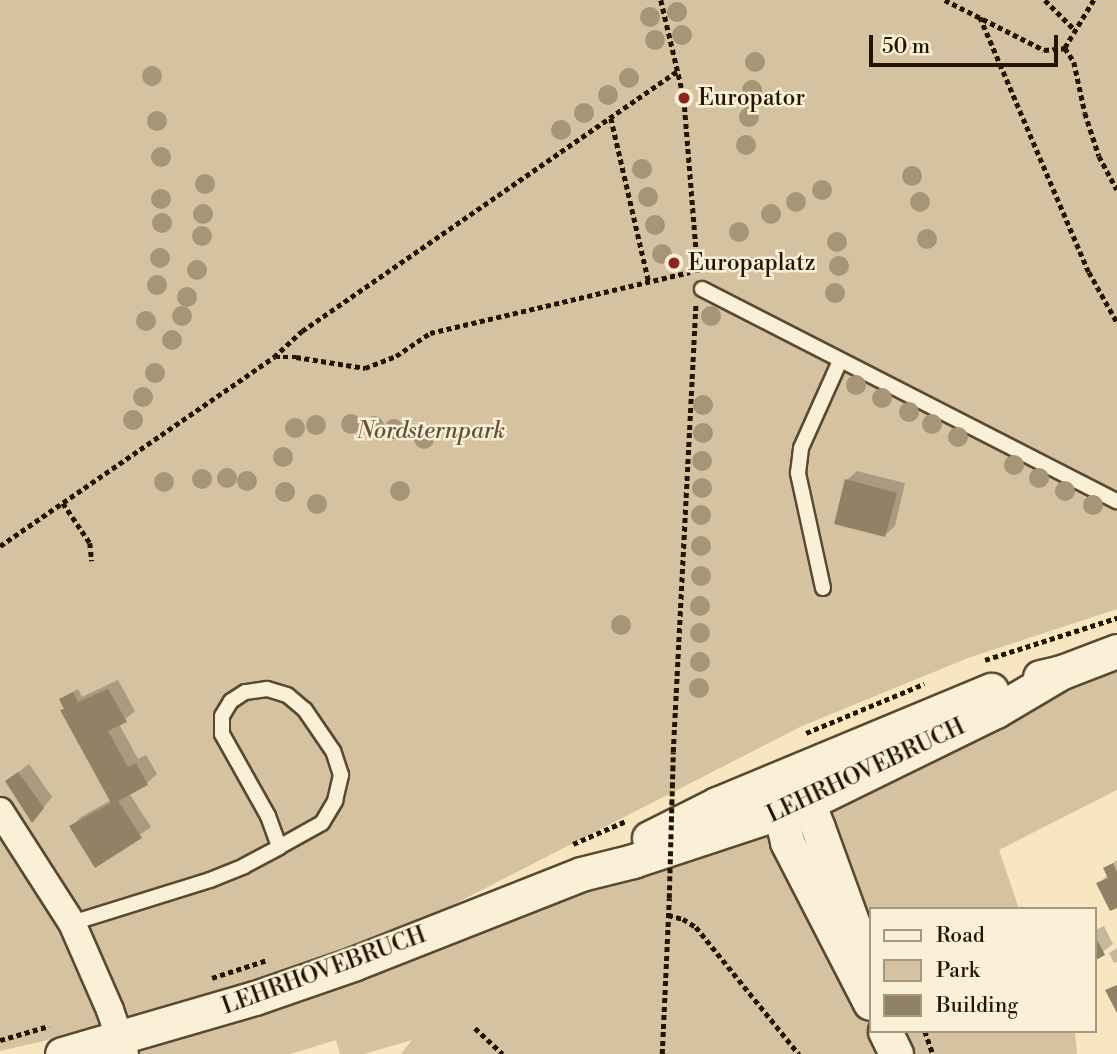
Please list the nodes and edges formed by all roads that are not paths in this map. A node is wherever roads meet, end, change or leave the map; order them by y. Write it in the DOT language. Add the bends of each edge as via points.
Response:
graph roads {
  1 [pos="702,289"];
  2 [pos="840,361"];
  3 [pos="1117,501"];
  4 [pos="823,588"];
  5 [pos="1117,651"];
  6 [pos="1062,672"];
  7 [pos="788,775"];
  8 [pos="794,808"];
  9 [pos="0,811"];
  10 [pos="279,847"];
  11 [pos="574,860"];
  12 [pos="72,923"];
  13 [pos="869,969"];
  14 [pos="869,1001"];
  15 [pos="886,1033"];
  16 [pos="893,1033"];
  17 [pos="61,1039"];
  18 [pos="122,1046"];
  19 [pos="898,1054"];
  1 -- 2 [label="lane"];
  2 -- 3 [label="lane"];
  2 -- 4 [label="lane" via="801,448 798,473"];
  5 -- 6 [label="street, LEHRHOVEBRUCH"];
  6 -- 7 [label="street, LEHRHOVEBRUCH" via="1008,683"];
  6 -- 8 [label="street, LEHRHOVEBRUCH" via="996,711"];
  7 -- 8 [label="street"];
  7 -- 11 [label="street, LEHRHOVEBRUCH"];
  8 -- 11 [label="street, LEHRHOVEBRUCH"];
  8 -- 13 [label="street"];
  8 -- 14 [label="street" via="787,842"];
  9 -- 12 [label="street"];
  10 -- 10 [label="lane" via="322,823 335,801 341,775 333,751 305,710 287,695 267,689 245,692 231,701 222,716 222,734 268,816"];
  10 -- 12 [label="lane" via="210,880"];
  11 -- 18 [label="street, LEHRHOVEBRUCH" via="353,964"];
  12 -- 18 [label="street"];
  15 -- 19 [label="street"];
  16 -- 19 [label="street"];
  17 -- 18 [label="street, LEHRHOVEBRUCH"];
}
